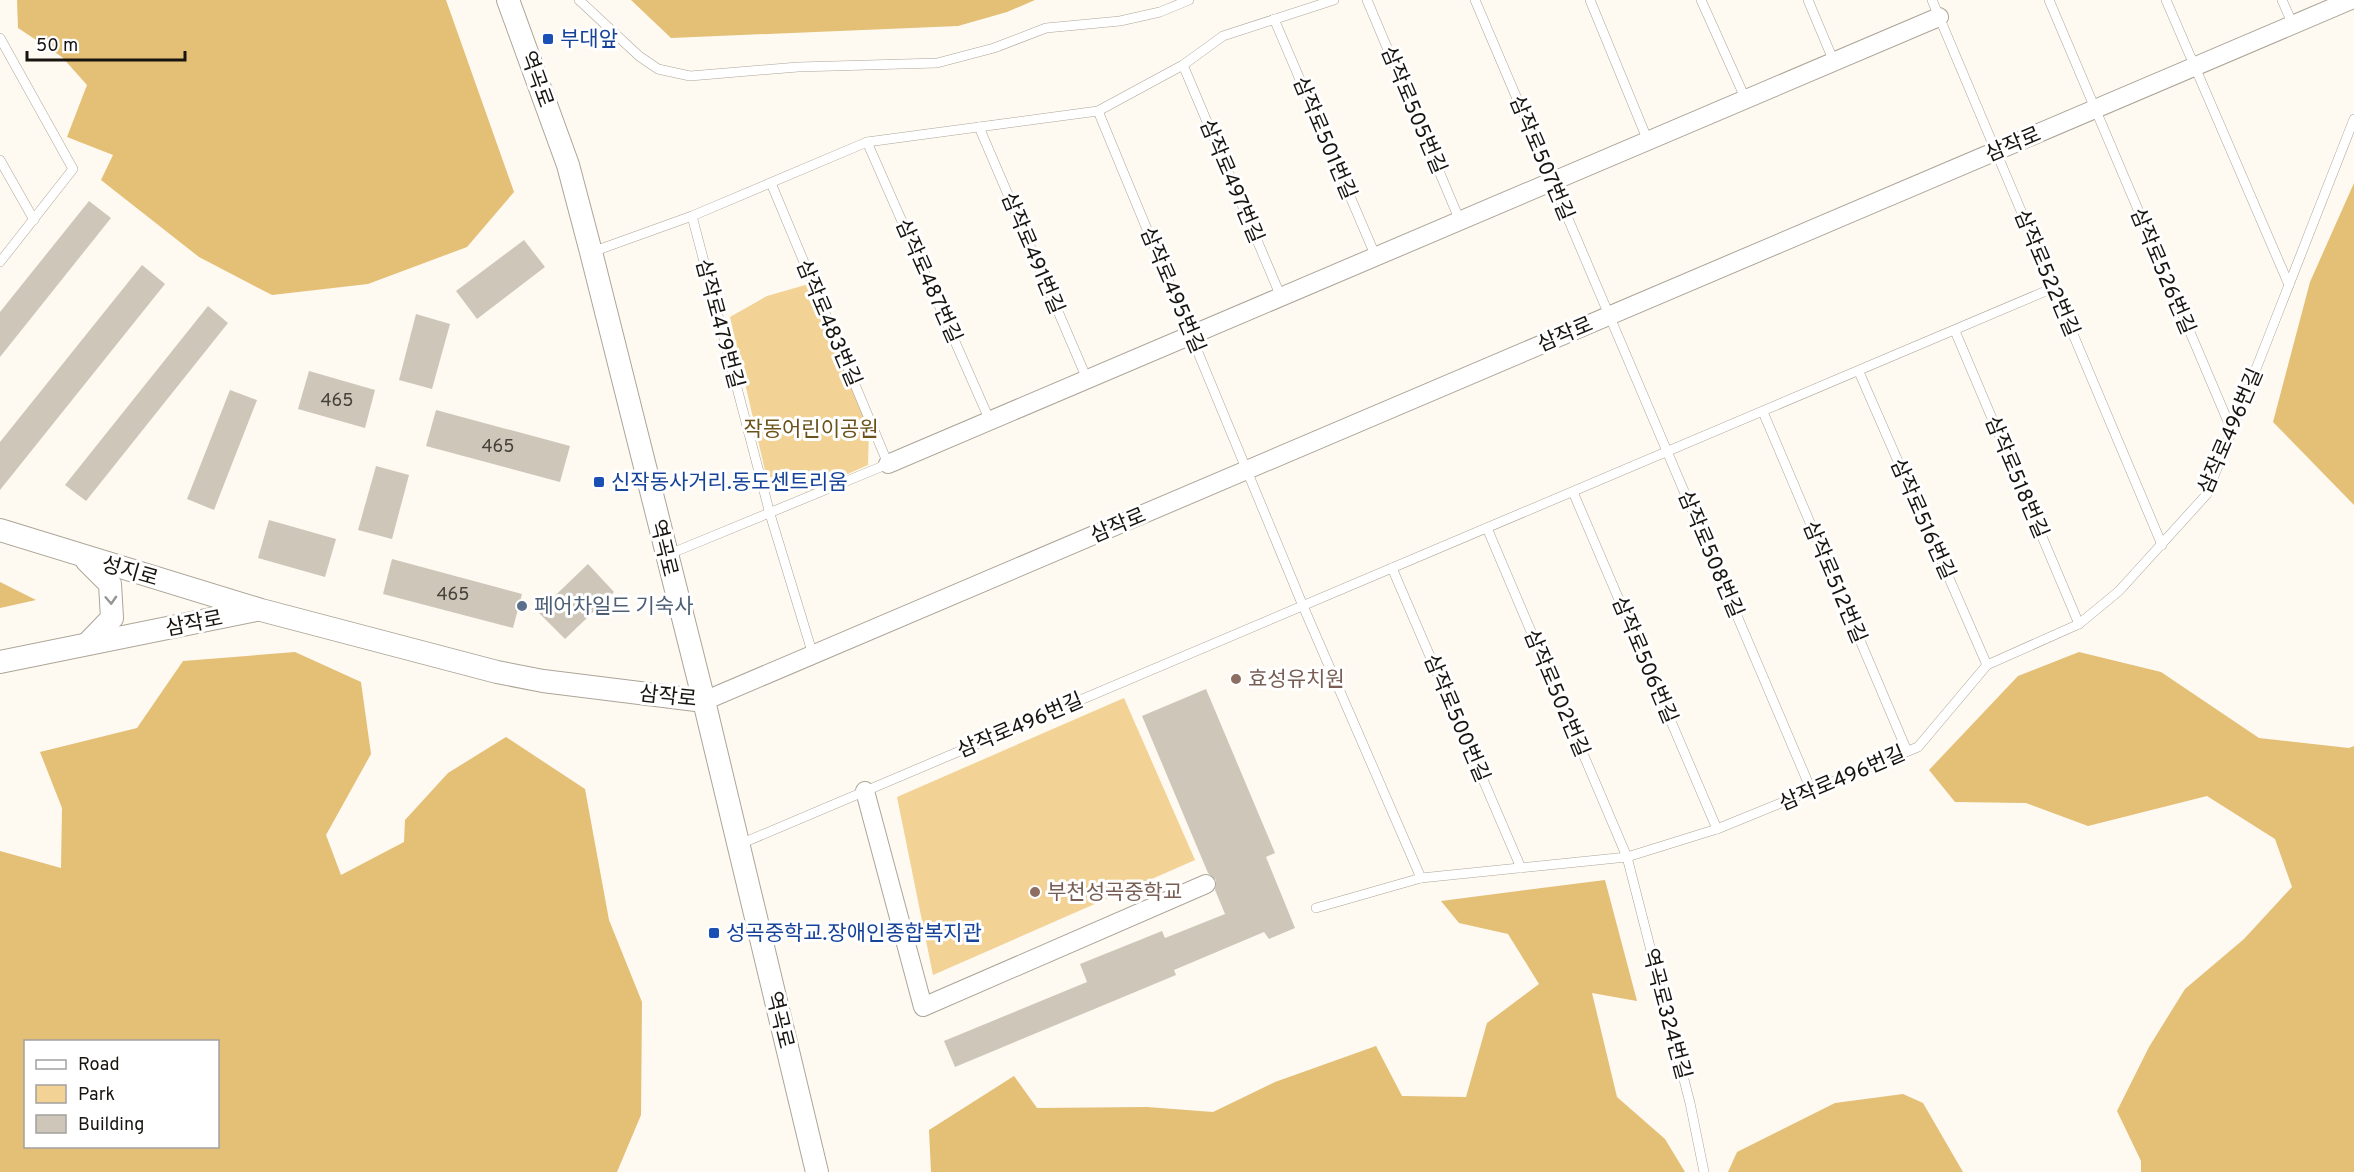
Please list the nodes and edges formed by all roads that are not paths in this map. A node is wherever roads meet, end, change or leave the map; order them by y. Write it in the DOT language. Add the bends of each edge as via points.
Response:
graph roads {
  1 [pos="508,0"];
  2 [pos="579,0"];
  3 [pos="1189,0"];
  4 [pos="1334,0"];
  5 [pos="1367,0"];
  6 [pos="1475,0"];
  7 [pos="1590,0"];
  8 [pos="1701,0"];
  9 [pos="1808,0"];
  10 [pos="1932,0"];
  11 [pos="2049,0"];
  12 [pos="2166,0"];
  13 [pos="2282,0"];
  14 [pos="2351,0"];
  15 [pos="1940,17"];
  16 [pos="1274,19"];
  17 [pos="2293,25"];
  18 [pos="0,38"];
  19 [pos="1834,62"];
  20 [pos="1183,65"];
  21 [pos="2195,68"];
  22 [pos="1746,100"];
  23 [pos="2094,110"];
  24 [pos="1098,111"];
  25 [pos="2354,119"];
  26 [pos="979,127"];
  27 [pos="867,141"];
  28 [pos="1648,141"];
  29 [pos="1996,151"];
  30 [pos="0,160"];
  31 [pos="1552,182"];
  32 [pos="771,183"];
  33 [pos="692,216"];
  34 [pos="34,220"];
  35 [pos="1460,221"];
  36 [pos="591,252"];
  37 [pos="1376,257"];
  38 [pos="0,262"];
  39 [pos="2289,285"];
  40 [pos="2054,288"];
  41 [pos="1281,297"];
  42 [pos="1608,316"];
  43 [pos="1955,331"];
  44 [pos="1191,335"];
  45 [pos="1859,372"];
  46 [pos="1088,379"];
  47 [pos="1763,412"];
  48 [pos="990,421"];
  49 [pos="2232,431"];
  50 [pos="1668,452"];
  51 [pos="888,464"];
  52 [pos="1248,470"];
  53 [pos="1573,492"];
  54 [pos="770,514"];
  55 [pos="1487,528"];
  56 [pos="0,530"];
  57 [pos="2162,546"];
  58 [pos="666,556"];
  59 [pos="84,558"];
  60 [pos="1392,568"];
  61 [pos="1303,606"];
  62 [pos="261,610"];
  63 [pos="2079,624"];
  64 [pos="87,644"];
  65 [pos="813,655"];
  66 [pos="0,662"];
  67 [pos="1987,665"];
  68 [pos="704,701"];
  69 [pos="1907,752"];
  70 [pos="865,791"];
  71 [pos="1812,792"];
  72 [pos="1717,829"];
  73 [pos="738,845"];
  74 [pos="1627,857"];
  75 [pos="1521,868"];
  76 [pos="1421,878"];
  77 [pos="1206,884"];
  78 [pos="1316,908"];
  79 [pos="817,1172"];
  80 [pos="1704,1172"];
  1 -- 36 [label="street, 역곡로" via="568,165"];
  2 -- 3 [label="lane" via="658,69 690,75 937,63 994,48 1046,27 1120,21 1160,12"];
  4 -- 16 [label="lane"];
  5 -- 35 [label="lane, 삼작로505번길"];
  6 -- 31 [label="lane, 삼작로507번길"];
  7 -- 28 [label="lane"];
  8 -- 22 [label="lane"];
  9 -- 19 [label="lane"];
  10 -- 15 [label="lane, 삼작로522번길"];
  11 -- 23 [label="lane, 삼작로526번길"];
  12 -- 21 [label="lane"];
  13 -- 17 [label="lane"];
  14 -- 17 [label="street, 삼작로"];
  15 -- 19 [label="street"];
  15 -- 29 [label="lane, 삼작로522번길"];
  16 -- 20 [label="lane" via="1223,36"];
  16 -- 37 [label="lane, 삼작로501번길"];
  17 -- 21 [label="street, 삼작로"];
  18 -- 34 [label="lane" via="73,169"];
  19 -- 22 [label="street"];
  20 -- 24 [label="lane"];
  20 -- 41 [label="lane, 삼작로497번길"];
  21 -- 23 [label="street, 삼작로"];
  21 -- 39 [label="lane"];
  22 -- 28 [label="street"];
  23 -- 29 [label="street, 삼작로"];
  23 -- 49 [label="lane, 삼작로526번길"];
  24 -- 26 [label="lane"];
  24 -- 44 [label="lane, 삼작로495번길"];
  25 -- 39 [label="lane, 삼작로496번길"];
  26 -- 27 [label="lane"];
  26 -- 46 [label="lane, 삼작로491번길"];
  27 -- 32 [label="lane"];
  27 -- 48 [label="lane, 삼작로487번길"];
  28 -- 31 [label="street"];
  29 -- 40 [label="lane, 삼작로522번길"];
  29 -- 42 [label="street, 삼작로"];
  30 -- 34 [label="lane"];
  31 -- 35 [label="street"];
  31 -- 42 [label="lane, 삼작로507번길"];
  32 -- 33 [label="lane"];
  32 -- 51 [label="lane, 삼작로483번길"];
  33 -- 36 [label="lane"];
  33 -- 54 [label="lane, 삼작로479번길"];
  34 -- 38 [label="lane"];
  35 -- 37 [label="street"];
  36 -- 58 [label="street, 역곡로"];
  37 -- 41 [label="street"];
  39 -- 49 [label="lane, 삼작로496번길"];
  40 -- 43 [label="lane, 삼작로496번길"];
  40 -- 57 [label="lane, 삼작로522번길"];
  41 -- 44 [label="street"];
  42 -- 50 [label="lane, 삼작로508번길"];
  42 -- 52 [label="street, 삼작로"];
  43 -- 45 [label="lane, 삼작로496번길"];
  43 -- 63 [label="lane, 삼작로518번길"];
  44 -- 46 [label="street"];
  44 -- 52 [label="lane, 삼작로495번길"];
  45 -- 47 [label="lane, 삼작로496번길"];
  45 -- 67 [label="lane, 삼작로516번길"];
  46 -- 48 [label="street"];
  47 -- 50 [label="lane, 삼작로496번길"];
  47 -- 69 [label="lane, 삼작로512번길"];
  48 -- 51 [label="street"];
  49 -- 57 [label="lane, 삼작로496번길" via="2207,495"];
  50 -- 53 [label="lane, 삼작로496번길"];
  50 -- 71 [label="lane, 삼작로508번길"];
  51 -- 54 [label="lane"];
  52 -- 61 [label="lane"];
  52 -- 65 [label="street, 삼작로"];
  53 -- 55 [label="lane, 삼작로496번길"];
  53 -- 72 [label="lane, 삼작로506번길"];
  54 -- 58 [label="lane"];
  54 -- 65 [label="lane, 삼작로479번길"];
  55 -- 60 [label="lane, 삼작로496번길"];
  55 -- 74 [label="lane, 삼작로502번길"];
  56 -- 59 [label="street, 성지로"];
  57 -- 63 [label="lane, 삼작로496번길" via="2119,591"];
  58 -- 68 [label="street, 역곡로"];
  59 -- 62 [label="street, 성지로"];
  59 -- 64 [label="street, one-way" via="110,584 112,618"];
  60 -- 61 [label="lane, 삼작로496번길"];
  60 -- 75 [label="lane, 삼작로500번길"];
  61 -- 70 [label="lane, 삼작로496번길"];
  61 -- 76 [label="lane"];
  62 -- 64 [label="street, 삼작로"];
  62 -- 68 [label="street, 삼작로" via="498,672"];
  63 -- 67 [label="lane, 삼작로496번길"];
  64 -- 66 [label="street, 삼작로"];
  65 -- 68 [label="street, 삼작로"];
  67 -- 69 [label="lane, 삼작로496번길" via="1918,747"];
  68 -- 73 [label="street, 역곡로"];
  69 -- 71 [label="lane, 삼작로496번길"];
  70 -- 73 [label="lane, 삼작로496번길"];
  70 -- 77 [label="street" via="923,1007"];
  71 -- 72 [label="lane, 삼작로496번길"];
  72 -- 74 [label="lane, 삼작로496번길"];
  73 -- 79 [label="street, 역곡로"];
  74 -- 75 [label="lane, 삼작로496번길"];
  74 -- 80 [label="lane, 역곡로324번길"];
  75 -- 76 [label="lane, 삼작로496번길"];
  76 -- 78 [label="lane, 삼작로496번길"];
}
